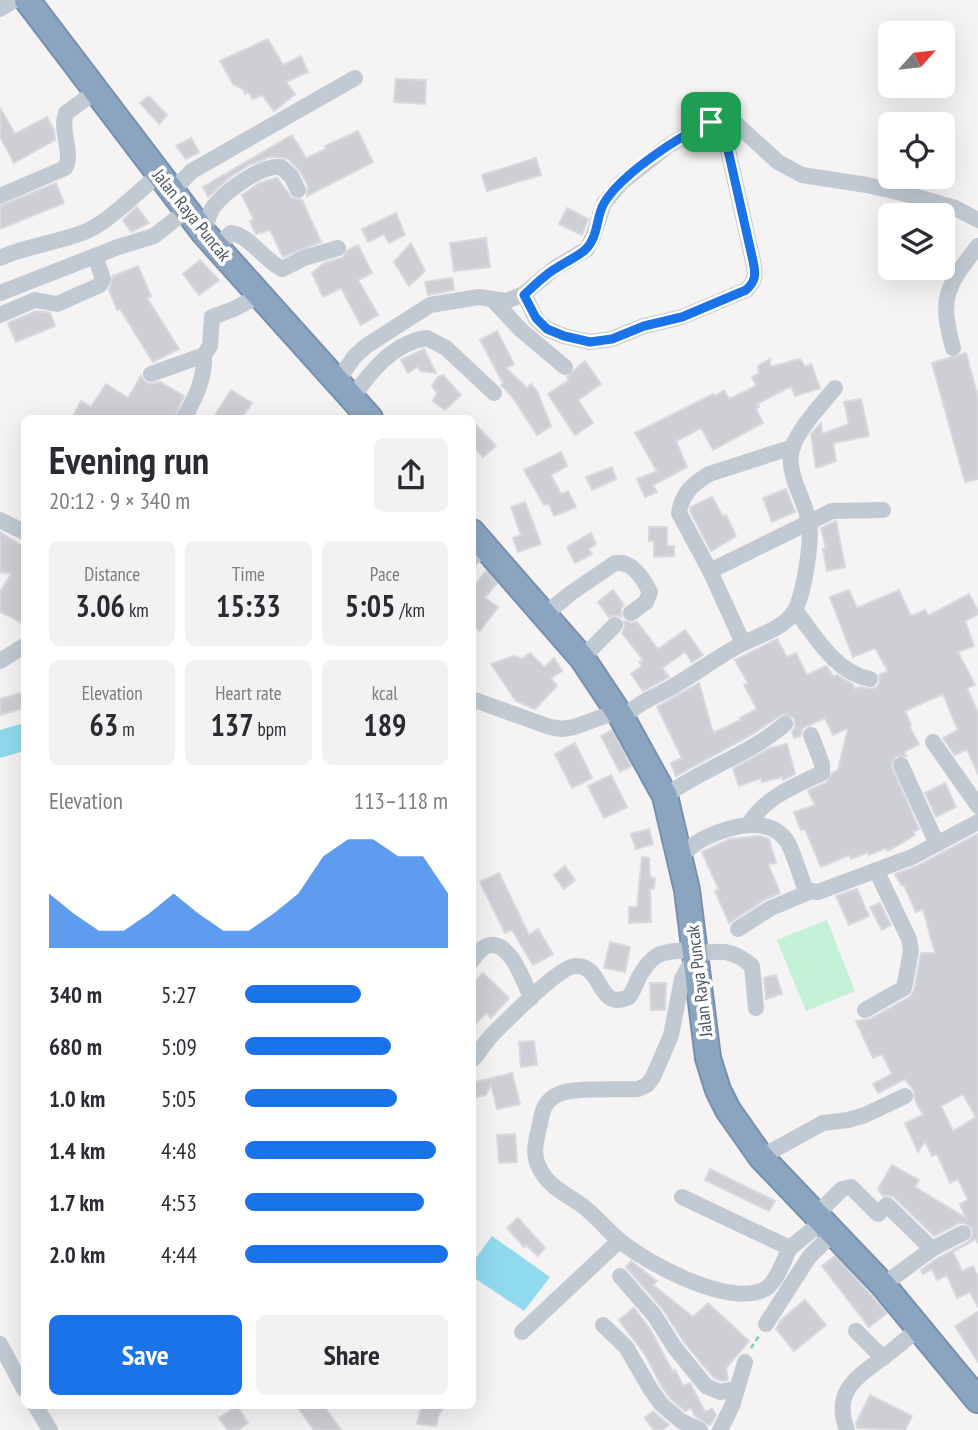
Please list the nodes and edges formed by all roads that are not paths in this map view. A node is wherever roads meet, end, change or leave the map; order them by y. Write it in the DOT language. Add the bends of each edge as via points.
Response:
graph roads {
  1 [pos="15,0"];
  2 [pos="27,0"];
  3 [pos="0,9"];
  4 [pos="355,78"];
  5 [pos="102,97"];
  6 [pos="721,119"];
  7 [pos="165,183"];
  8 [pos="298,190"];
  9 [pos="0,196"];
  10 [pos="978,220"];
  11 [pos="204,232"];
  12 [pos="978,246"];
  13 [pos="338,248"];
  14 [pos="95,256"];
  15 [pos="0,258"];
  16 [pos="0,293"];
  17 [pos="524,295"];
  18 [pos="263,299"];
  19 [pos="492,299"];
  20 [pos="0,315"];
  21 [pos="953,348"];
  22 [pos="204,355"];
  23 [pos="565,367"];
  24 [pos="151,374"];
  25 [pos="835,388"];
  26 [pos="344,390"];
  27 [pos="494,393"];
  28 [pos="186,415"];
  29 [pos="367,415"];
  30 [pos="793,447"];
  31 [pos="883,510"];
  32 [pos="0,520"];
  33 [pos="809,522"];
  34 [pos="21,530"];
  35 [pos="477,546"];
  36 [pos="710,570"];
  37 [pos="795,610"];
  38 [pos="631,613"];
  39 [pos="544,616"];
  40 [pos="615,625"];
  41 [pos="743,643"];
  42 [pos="21,648"];
  43 [pos="582,658"];
  44 [pos="0,661"];
  45 [pos="870,679"];
  46 [pos="476,700"];
  47 [pos="622,718"];
  48 [pos="785,724"];
  49 [pos="811,735"];
  50 [pos="933,742"];
  51 [pos="901,765"];
  52 [pos="665,796"];
  53 [pos="978,806"];
  54 [pos="978,822"];
  55 [pos="750,824"];
  56 [pos="937,844"];
  57 [pos="680,856"];
  58 [pos="876,870"];
  59 [pos="810,892"];
  60 [pos="738,929"];
  61 [pos="696,952"];
  62 [pos="476,956"];
  63 [pos="531,998"];
  64 [pos="756,1008"];
  65 [pos="865,1010"];
  66 [pos="476,1055"];
  67 [pos="905,1096"];
  68 [pos="761,1157"];
  69 [pos="682,1197"];
  70 [pos="822,1226"];
  71 [pos="963,1233"];
  72 [pos="619,1241"];
  73 [pos="790,1248"];
  74 [pos="932,1249"];
  75 [pos="620,1276"];
  76 [pos="883,1285"];
  77 [pos="766,1324"];
  78 [pos="603,1325"];
  79 [pos="919,1328"];
  80 [pos="856,1331"];
  81 [pos="522,1332"];
  82 [pos="0,1344"];
  83 [pos="884,1358"];
  84 [pos="745,1362"];
  85 [pos="21,1383"];
  86 [pos="737,1389"];
  87 [pos="978,1400"];
  88 [pos="37,1409"];
  89 [pos="50,1430"];
  90 [pos="701,1430"];
  91 [pos="720,1430"];
  92 [pos="847,1430"];
  1 -- 3 [label="street"];
  2 -- 5 [label="highway, Jalan Raya Puncak"];
  4 -- 7 [label="street"];
  5 -- 7 [label="highway, Jalan Raya Puncak"];
  5 -- 9 [label="street" via="88,97 66,113 65,169"];
  6 -- 10 [label="street" via="733,121 790,170 920,198"];
  6 -- 17 [label="street" via="668,146 622,182 604,203 587,249 555,268"];
  6 -- 17 [label="street" via="756,277 752,285 682,317 590,342 547,329"];
  7 -- 11 [label="highway, Jalan Raya Puncak"];
  7 -- 15 [label="street" via="92,229"];
  8 -- 11 [label="street" via="281,167 266,168 212,208"];
  11 -- 13 [label="street" via="239,234 282,269"];
  11 -- 14 [label="street" via="182,214 154,236"];
  11 -- 18 [label="highway, Jalan Raya Puncak"];
  12 -- 21 [label="street" via="955,275 947,295 945,316"];
  14 -- 16 [label="street"];
  14 -- 20 [label="street" via="103,279 100,285 57,304 35,300"];
  17 -- 19 [label="street"];
  18 -- 22 [label="street" via="258,296 212,317 211,346"];
  18 -- 26 [label="highway, Jalan Raya Puncak"];
  19 -- 23 [label="street"];
  19 -- 26 [label="street" via="447,301 415,313 354,357"];
  22 -- 24 [label="street"];
  22 -- 28 [label="street" via="199,390"];
  25 -- 30 [label="street"];
  26 -- 27 [label="street" via="408,343 427,338 446,348"];
  26 -- 29 [label="highway, Jalan Raya Puncak"];
  30 -- 33 [label="street" via="791,465"];
  30 -- 36 [label="street" via="709,474 684,497 679,513"];
  31 -- 33 [label="street" via="832,512"];
  32 -- 34 [label="street"];
  33 -- 36 [label="street"];
  33 -- 37 [label="street" via="808,559"];
  35 -- 39 [label="highway, Jalan Raya Puncak"];
  36 -- 41 [label="street"];
  37 -- 41 [label="street" via="777,627"];
  37 -- 45 [label="street" via="843,668"];
  38 -- 39 [label="street" via="646,602 650,592 630,566 621,562"];
  39 -- 43 [label="highway, Jalan Raya Puncak"];
  40 -- 43 [label="street"];
  41 -- 47 [label="street" via="638,703"];
  42 -- 44 [label="street"];
  43 -- 47 [label="highway, Jalan Raya Puncak"];
  46 -- 47 [label="street" via="562,729 613,713"];
  47 -- 52 [label="highway, Jalan Raya Puncak"];
  48 -- 52 [label="street" via="759,745 689,778"];
  49 -- 55 [label="street" via="822,773 771,799"];
  50 -- 53 [label="street"];
  51 -- 56 [label="street"];
  52 -- 57 [label="highway, Jalan Raya Puncak"];
  54 -- 56 [label="street"];
  55 -- 57 [label="street" via="705,838"];
  55 -- 59 [label="street" via="782,836"];
  56 -- 58 [label="street"];
  57 -- 61 [label="highway, Jalan Raya Puncak"];
  58 -- 59 [label="street"];
  58 -- 65 [label="street" via="911,951 904,988"];
  59 -- 60 [label="street" via="769,909"];
  61 -- 63 [label="street" via="656,955 624,1000 609,998 593,974 574,965"];
  61 -- 64 [label="street" via="735,954 752,967"];
  61 -- 68 [label="highway, Jalan Raya Puncak" via="708,1058 718,1090"];
  61 -- 72 [label="street" via="682,979 671,1035 647,1085 568,1091 543,1107 535,1147 546,1179"];
  62 -- 63 [label="street" via="488,946 510,954"];
  63 -- 66 [label="street"];
  67 -- 68 [label="street" via="866,1115 823,1123"];
  68 -- 70 [label="highway, Jalan Raya Puncak"];
  69 -- 73 [label="street"];
  70 -- 73 [label="street"];
  70 -- 74 [label="street" via="842,1189 851,1187 878,1214 887,1205"];
  70 -- 76 [label="highway, Jalan Raya Puncak"];
  70 -- 77 [label="street" via="809,1257"];
  71 -- 74 [label="street"];
  72 -- 73 [label="street" via="694,1281 741,1293 767,1288"];
  72 -- 81 [label="street"];
  74 -- 76 [label="street"];
  75 -- 86 [label="street" via="706,1386 720,1392"];
  76 -- 79 [label="highway, Jalan Raya Puncak"];
  78 -- 90 [label="street" via="626,1347 662,1405"];
  79 -- 83 [label="street"];
  79 -- 87 [label="highway, Jalan Raya Puncak"];
  80 -- 83 [label="street"];
  82 -- 85 [label="street"];
  83 -- 92 [label="street" via="847,1389 843,1408"];
  84 -- 86 [label="street"];
  86 -- 91 [label="street"];
  88 -- 89 [label="street"];
}
